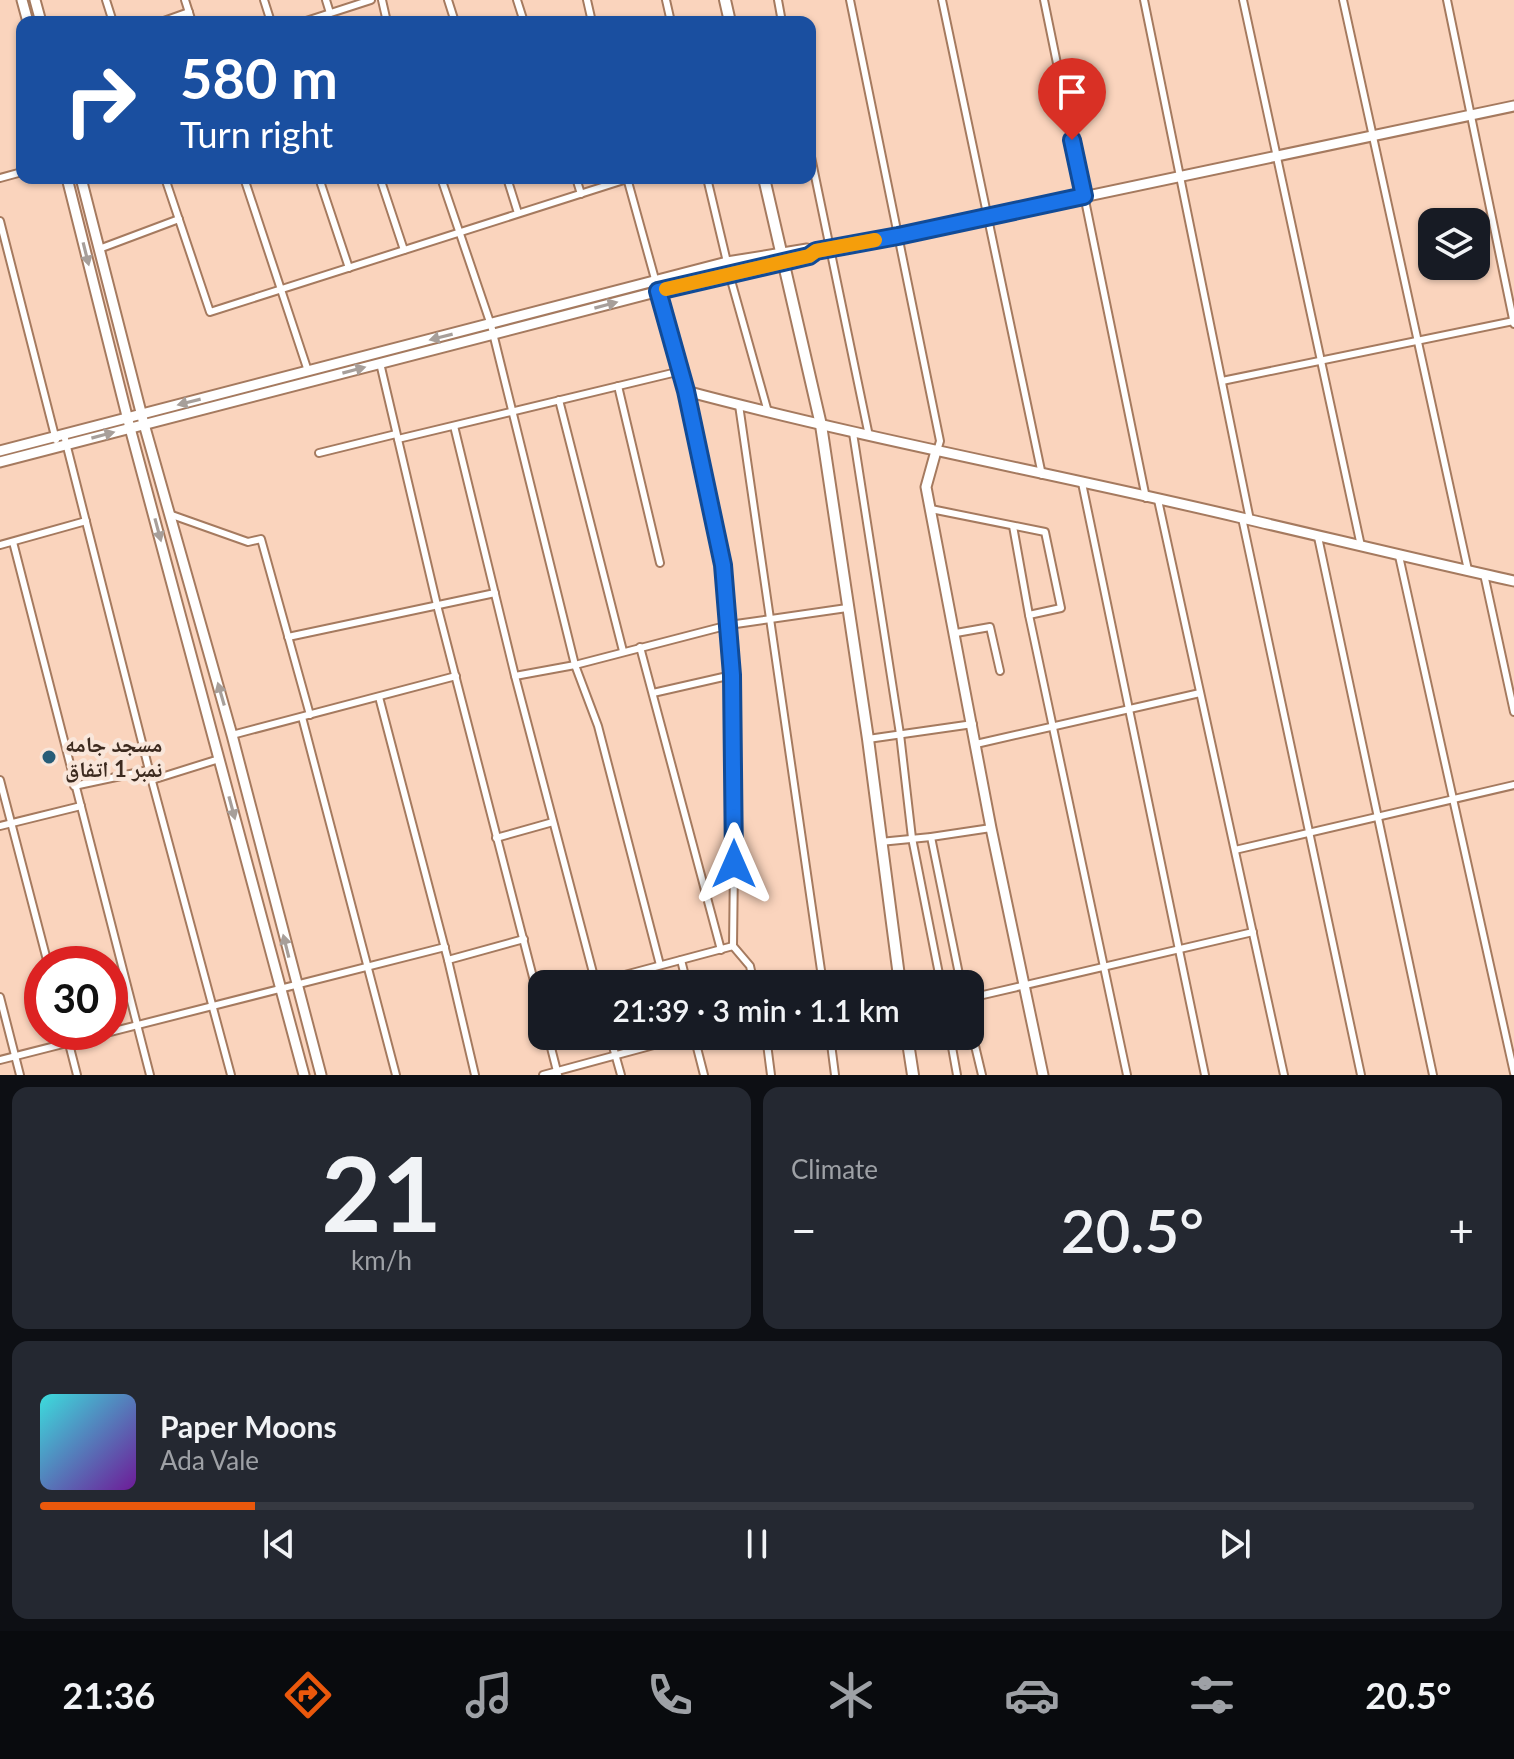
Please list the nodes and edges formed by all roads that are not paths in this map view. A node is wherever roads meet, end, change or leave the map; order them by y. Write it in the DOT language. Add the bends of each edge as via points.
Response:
graph roads {
  1 [pos="185,0"];
  2 [pos="371,0"];
  3 [pos="850,0"];
  4 [pos="942,0"];
  5 [pos="1044,0"];
  6 [pos="1144,0"];
  7 [pos="1243,0"];
  8 [pos="1343,0"];
  9 [pos="1447,0"];
  10 [pos="189,12"];
  11 [pos="178,16"];
  12 [pos="190,16"];
  13 [pos="331,16"];
  14 [pos="1514,106"];
  15 [pos="1470,116"];
  16 [pos="1372,136"];
  17 [pos="1275,157"];
  18 [pos="1180,176"];
  19 [pos="816,179"];
  20 [pos="69,184"];
  21 [pos="83,184"];
  22 [pos="167,184"];
  23 [pos="246,184"];
  24 [pos="321,184"];
  25 [pos="382,184"];
  26 [pos="443,184"];
  27 [pos="509,184"];
  28 [pos="578,184"];
  29 [pos="610,184"];
  30 [pos="629,184"];
  31 [pos="708,184"];
  32 [pos="765,184"];
  33 [pos="581,194"];
  34 [pos="1084,196"];
  35 [pos="518,213"];
  36 [pos="989,217"];
  37 [pos="179,219"];
  38 [pos="0,221"];
  39 [pos="1,231"];
  40 [pos="460,232"];
  41 [pos="898,236"];
  42 [pos="831,248"];
  43 [pos="99,249"];
  44 [pos="404,250"];
  45 [pos="781,258"];
  46 [pos="728,267"];
  47 [pos="349,268"];
  48 [pos="657,286"];
  49 [pos="281,290"];
  50 [pos="1514,322"];
  51 [pos="493,330"];
  52 [pos="1416,341"];
  53 [pos="1321,361"];
  54 [pos="380,363"];
  55 [pos="308,371"];
  56 [pos="681,371"];
  57 [pos="1222,381"];
  58 [pos="618,386"];
  59 [pos="686,391"];
  60 [pos="559,400"];
  61 [pos="739,405"];
  62 [pos="512,412"];
  63 [pos="768,412"];
  64 [pos="142,419"];
  65 [pos="129,423"];
  66 [pos="821,425"];
  67 [pos="454,426"];
  68 [pos="853,433"];
  69 [pos="397,436"];
  70 [pos="869,436"];
  71 [pos="61,441"];
  72 [pos="0,451"];
  73 [pos="936,451"];
  74 [pos="319,453"];
  75 [pos="0,462"];
  76 [pos="1042,475"];
  77 [pos="1082,483"];
  78 [pos="1146,498"];
  79 [pos="1158,500"];
  80 [pos="931,509"];
  81 [pos="169,514"];
  82 [pos="1246,519"];
  83 [pos="86,521"];
  84 [pos="1013,526"];
  85 [pos="1318,537"];
  86 [pos="13,542"];
  87 [pos="0,545"];
  88 [pos="1361,546"];
  89 [pos="1399,556"];
  90 [pos="660,563"];
  91 [pos="1468,570"];
  92 [pos="1484,574"];
  93 [pos="1514,581"];
  94 [pos="495,593"];
  95 [pos="437,605"];
  96 [pos="847,608"];
  97 [pos="1029,615"];
  98 [pos="771,618"];
  99 [pos="729,625"];
  100 [pos="956,633"];
  101 [pos="288,637"];
  102 [pos="640,647"];
  103 [pos="623,651"];
  104 [pos="575,665"];
  105 [pos="1000,671"];
  106 [pos="732,675"];
  107 [pos="456,676"];
  108 [pos="515,676"];
  109 [pos="653,693"];
  110 [pos="1200,693"];
  111 [pos="379,697"];
  112 [pos="1127,710"];
  113 [pos="1514,712"];
  114 [pos="306,716"];
  115 [pos="973,724"];
  116 [pos="1053,727"];
  117 [pos="900,734"];
  118 [pos="232,735"];
  119 [pos="868,739"];
  120 [pos="976,744"];
  121 [pos="219,759"];
  122 [pos="149,770"];
  123 [pos="0,780"];
  124 [pos="152,780"];
  125 [pos="1514,785"];
  126 [pos="74,786"];
  127 [pos="1453,799"];
  128 [pos="81,806"];
  129 [pos="1378,818"];
  130 [pos="553,822"];
  131 [pos="11,823"];
  132 [pos="0,826"];
  133 [pos="991,828"];
  134 [pos="1308,833"];
  135 [pos="931,837"];
  136 [pos="496,838"];
  137 [pos="912,838"];
  138 [pos="880,842"];
  139 [pos="1235,850"];
  140 [pos="1253,932"];
  141 [pos="524,939"];
  142 [pos="43,946"];
  143 [pos="733,946"];
  144 [pos="445,947"];
  145 [pos="1178,949"];
  146 [pos="721,950"];
  147 [pos="448,960"];
  148 [pos="681,960"];
  149 [pos="660,965"];
  150 [pos="367,966"];
  151 [pos="1105,966"];
  152 [pos="532,970"];
  153 [pos="590,970"];
  154 [pos="643,970"];
  155 [pos="684,970"];
  156 [pos="751,970"];
  157 [pos="821,970"];
  158 [pos="898,970"];
  159 [pos="938,970"];
  160 [pos="958,970"];
  161 [pos="296,984"];
  162 [pos="1023,984"];
  163 [pos="282,988"];
  164 [pos="984,994"];
  165 [pos="0,997"];
  166 [pos="212,1006"];
  167 [pos="137,1025"];
  168 [pos="128,1027"];
  169 [pos="39,1050"];
  170 [pos="70,1050"];
  171 [pos="552,1050"];
  172 [pos="614,1050"];
  173 [pos="634,1050"];
  174 [pos="698,1050"];
  175 [pos="768,1050"];
  176 [pos="832,1050"];
  177 [pos="909,1050"];
  178 [pos="953,1050"];
  179 [pos="976,1050"];
  180 [pos="615,1055"];
  181 [pos="15,1056"];
  182 [pos="0,1060"];
  183 [pos="558,1073"];
  184 [pos="1514,1073"];
  185 [pos="20,1075"];
  186 [pos="77,1075"];
  187 [pos="150,1075"];
  188 [pos="231,1075"];
  189 [pos="304,1075"];
  190 [pos="321,1075"];
  191 [pos="396,1075"];
  192 [pos="475,1075"];
  193 [pos="543,1075"];
  194 [pos="621,1075"];
  195 [pos="704,1075"];
  196 [pos="771,1075"];
  197 [pos="835,1075"];
  198 [pos="913,1075"];
  199 [pos="957,1075"];
  200 [pos="982,1075"];
  201 [pos="1043,1075"];
  202 [pos="1127,1075"];
  203 [pos="1205,1075"];
  204 [pos="1284,1075"];
  205 [pos="1361,1075"];
  206 [pos="1433,1075"];
  1 -- 10 [label="street"];
  2 -- 13 [label="street"];
  3 -- 41 [label="street"];
  4 -- 36 [label="street"];
  5 -- 34 [label="street"];
  6 -- 18 [label="street"];
  7 -- 17 [label="street"];
  8 -- 16 [label="street"];
  9 -- 15 [label="street"];
  10 -- 11 [label="street"];
  10 -- 12 [label="street"];
  14 -- 15 [label="main road"];
  15 -- 16 [label="main road"];
  15 -- 50 [label="street"];
  16 -- 17 [label="main road"];
  16 -- 52 [label="street"];
  17 -- 18 [label="main road"];
  17 -- 53 [label="street"];
  18 -- 34 [label="main road"];
  18 -- 57 [label="street"];
  19 -- 42 [label="street"];
  20 -- 65 [label="main road, one-way"];
  21 -- 43 [label="main road"];
  22 -- 37 [label="street"];
  23 -- 49 [label="street"];
  24 -- 47 [label="street"];
  25 -- 44 [label="street"];
  26 -- 40 [label="street"];
  27 -- 35 [label="street"];
  28 -- 33 [label="street"];
  29 -- 33 [label="street"];
  30 -- 48 [label="street"];
  31 -- 46 [label="street"];
  32 -- 45 [label="main road"];
  33 -- 35 [label="street"];
  34 -- 36 [label="main road"];
  34 -- 78 [label="street"];
  35 -- 40 [label="street"];
  36 -- 41 [label="main road"];
  36 -- 76 [label="street"];
  37 -- 43 [label="street"];
  37 -- 49 [label="street" via="210,312"];
  38 -- 39 [label="street"];
  39 -- 71 [label="street"];
  40 -- 44 [label="street"];
  40 -- 51 [label="street"];
  41 -- 42 [label="main road"];
  41 -- 73 [label="street" via="940,441"];
  42 -- 45 [label="main road"];
  42 -- 70 [label="street"];
  43 -- 64 [label="main road"];
  44 -- 47 [label="street"];
  45 -- 46 [label="main road"];
  45 -- 66 [label="main road"];
  46 -- 48 [label="main road"];
  46 -- 63 [label="street"];
  47 -- 49 [label="street"];
  48 -- 51 [label="main road"];
  48 -- 56 [label="street"];
  49 -- 55 [label="street"];
  50 -- 52 [label="street"];
  51 -- 54 [label="main road"];
  51 -- 55 [label="main road, one-way"];
  51 -- 62 [label="street"];
  52 -- 53 [label="street"];
  52 -- 91 [label="street"];
  53 -- 57 [label="street"];
  53 -- 88 [label="street"];
  64 -- 54 [label="main road, one-way"];
  54 -- 69 [label="street"];
  55 -- 64 [label="main road, one-way"];
  56 -- 58 [label="street"];
  56 -- 59 [label="street"];
  57 -- 82 [label="street"];
  58 -- 60 [label="street"];
  58 -- 90 [label="street"];
  59 -- 61 [label="main road"];
  59 -- 99 [label="street" via="723,565"];
  60 -- 62 [label="street"];
  60 -- 103 [label="street"];
  61 -- 63 [label="main road"];
  61 -- 98 [label="street"];
  62 -- 67 [label="street"];
  62 -- 104 [label="street"];
  63 -- 66 [label="main road"];
  64 -- 65 [label="main road"];
  64 -- 81 [label="main road"];
  65 -- 71 [label="main road"];
  65 -- 121 [label="main road, one-way"];
  66 -- 68 [label="main road"];
  66 -- 96 [label="main road"];
  67 -- 69 [label="street"];
  67 -- 94 [label="street"];
  68 -- 70 [label="main road"];
  68 -- 117 [label="street"];
  69 -- 74 [label="street"];
  69 -- 95 [label="street"];
  70 -- 73 [label="main road"];
  71 -- 72 [label="main road"];
  71 -- 75 [label="main road"];
  71 -- 83 [label="street"];
  73 -- 76 [label="main road"];
  73 -- 80 [label="main road" via="926,487"];
  76 -- 77 [label="main road"];
  77 -- 78 [label="main road"];
  77 -- 112 [label="street"];
  78 -- 79 [label="main road"];
  79 -- 82 [label="main road"];
  79 -- 110 [label="street"];
  80 -- 84 [label="street"];
  80 -- 100 [label="main road"];
  81 -- 101 [label="street" via="248,542 261,539"];
  118 -- 81 [label="main road, one-way"];
  82 -- 85 [label="main road"];
  82 -- 134 [label="street"];
  83 -- 86 [label="street"];
  83 -- 122 [label="street"];
  84 -- 97 [label="street"];
  84 -- 97 [label="street" via="1045,532 1061,608"];
  85 -- 88 [label="main road"];
  85 -- 129 [label="street"];
  86 -- 87 [label="street"];
  86 -- 126 [label="street"];
  88 -- 89 [label="main road"];
  89 -- 91 [label="main road"];
  89 -- 127 [label="street"];
  91 -- 92 [label="main road"];
  92 -- 93 [label="main road"];
  92 -- 113 [label="street"];
  94 -- 95 [label="street"];
  94 -- 108 [label="street"];
  95 -- 101 [label="street"];
  95 -- 107 [label="street"];
  96 -- 98 [label="street"];
  96 -- 119 [label="main road"];
  97 -- 116 [label="street"];
  98 -- 99 [label="street"];
  98 -- 157 [label="street"];
  99 -- 102 [label="street"];
  99 -- 106 [label="street"];
  100 -- 105 [label="street" via="990,627"];
  100 -- 115 [label="main road"];
  101 -- 114 [label="street"];
  102 -- 103 [label="street"];
  102 -- 109 [label="street"];
  103 -- 104 [label="street"];
  104 -- 108 [label="street"];
  104 -- 149 [label="street" via="598,726"];
  106 -- 109 [label="street"];
  106 -- 143 [label="street"];
  107 -- 111 [label="street"];
  107 -- 136 [label="street"];
  108 -- 130 [label="street"];
  109 -- 146 [label="street"];
  110 -- 112 [label="street"];
  110 -- 139 [label="street"];
  111 -- 114 [label="street"];
  111 -- 144 [label="street"];
  112 -- 116 [label="street"];
  112 -- 145 [label="street"];
  114 -- 118 [label="street"];
  114 -- 150 [label="street"];
  115 -- 117 [label="street"];
  115 -- 120 [label="main road"];
  116 -- 120 [label="street"];
  116 -- 151 [label="street"];
  117 -- 119 [label="street"];
  117 -- 137 [label="street"];
  161 -- 118 [label="main road, one-way"];
  119 -- 138 [label="main road"];
  120 -- 133 [label="main road"];
  121 -- 124 [label="street"];
  121 -- 163 [label="main road, one-way"];
  122 -- 124 [label="street"];
  122 -- 126 [label="street"];
  123 -- 131 [label="street"];
  124 -- 166 [label="street"];
  125 -- 127 [label="street"];
  126 -- 128 [label="street"];
  127 -- 129 [label="street"];
  127 -- 184 [label="street"];
  128 -- 131 [label="street"];
  128 -- 167 [label="street"];
  129 -- 134 [label="street"];
  129 -- 206 [label="street"];
  130 -- 136 [label="street"];
  130 -- 153 [label="street"];
  131 -- 132 [label="street"];
  131 -- 142 [label="street"];
  133 -- 135 [label="street"];
  133 -- 162 [label="main road"];
  134 -- 139 [label="street"];
  134 -- 205 [label="street"];
  135 -- 137 [label="street"];
  135 -- 160 [label="street"];
  136 -- 141 [label="street"];
  137 -- 138 [label="street"];
  137 -- 159 [label="street"];
  138 -- 158 [label="main road"];
  139 -- 140 [label="street"];
  140 -- 145 [label="street"];
  140 -- 204 [label="street"];
  141 -- 147 [label="street"];
  141 -- 152 [label="street"];
  143 -- 146 [label="street"];
  143 -- 156 [label="street"];
  144 -- 147 [label="street"];
  144 -- 150 [label="street"];
  145 -- 151 [label="street"];
  145 -- 203 [label="street"];
  146 -- 148 [label="street"];
  147 -- 192 [label="street"];
  148 -- 149 [label="street"];
  148 -- 155 [label="street"];
  149 -- 154 [label="street"];
  150 -- 161 [label="street"];
  150 -- 191 [label="street"];
  151 -- 162 [label="street"];
  151 -- 202 [label="street"];
  161 -- 163 [label="street"];
  161 -- 190 [label="main road"];
  162 -- 164 [label="street"];
  162 -- 201 [label="main road"];
  163 -- 166 [label="street"];
  163 -- 189 [label="main road"];
  165 -- 181 [label="street"];
  166 -- 167 [label="street"];
  166 -- 188 [label="street"];
  167 -- 168 [label="street"];
  167 -- 187 [label="street"];
  169 -- 181 [label="street"];
  170 -- 186 [label="street"];
  171 -- 183 [label="street"];
  172 -- 180 [label="street"];
  173 -- 180 [label="street"];
  174 -- 195 [label="street"];
  175 -- 196 [label="street"];
  176 -- 197 [label="street"];
  177 -- 198 [label="main road"];
  178 -- 199 [label="street"];
  179 -- 200 [label="street"];
  180 -- 183 [label="street"];
  180 -- 194 [label="street"];
  181 -- 182 [label="street"];
  181 -- 185 [label="street"];
  183 -- 193 [label="street"];
}
